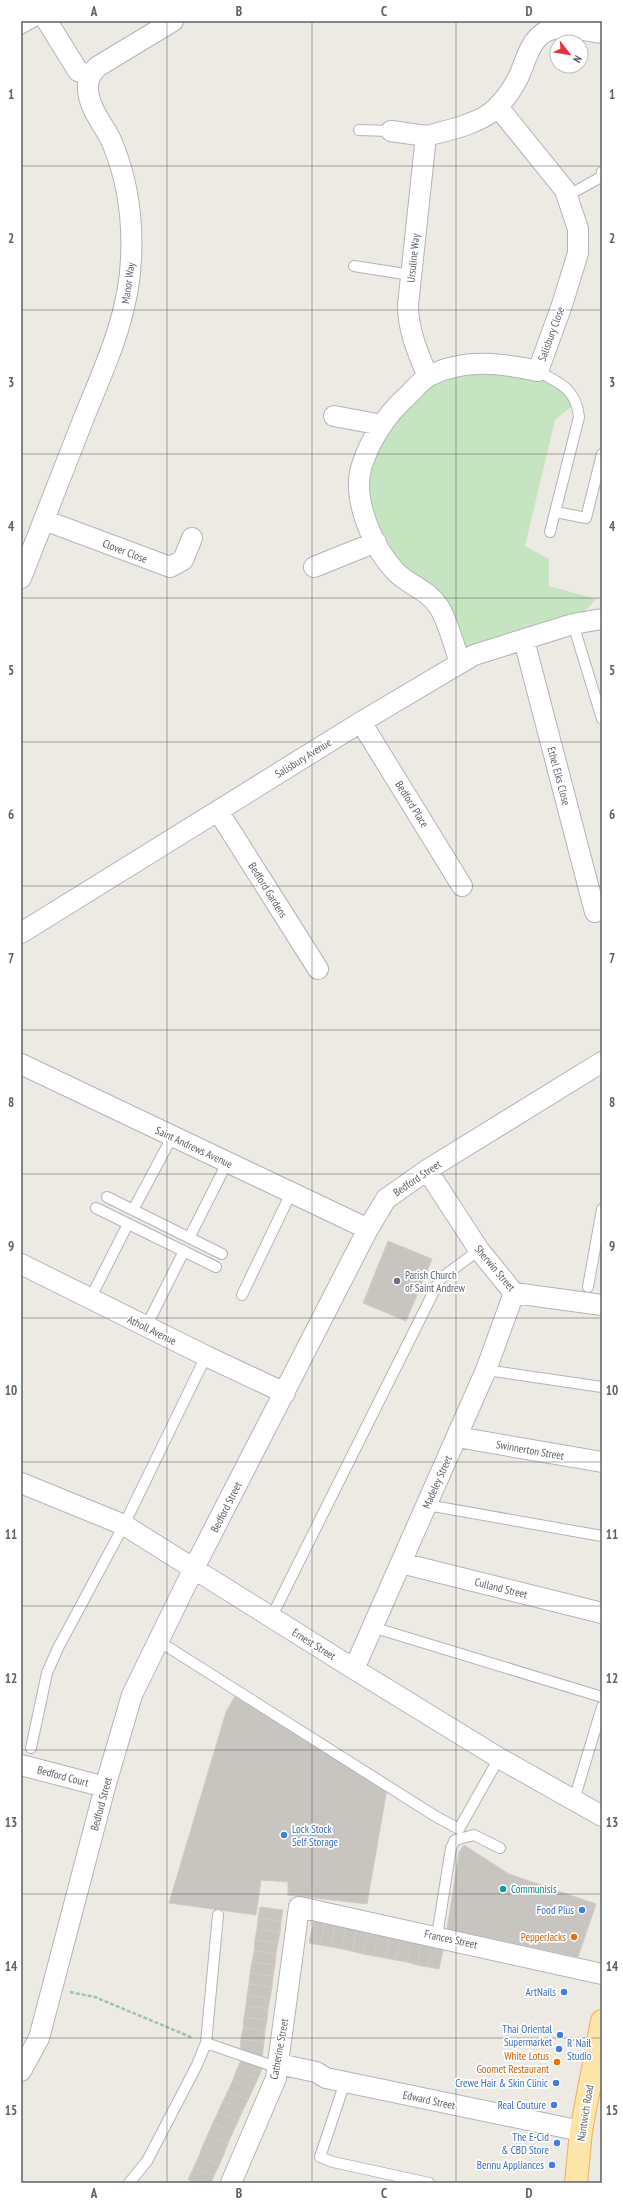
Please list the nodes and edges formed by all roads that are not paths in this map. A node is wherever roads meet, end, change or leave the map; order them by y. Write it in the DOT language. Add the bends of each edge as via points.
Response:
graph roads {
  1 [pos="35,21"];
  2 [pos="47,21"];
  3 [pos="172,21"];
  4 [pos="21,29"];
  5 [pos="602,33"];
  6 [pos="90,76"];
  7 [pos="498,107"];
  8 [pos="359,130"];
  9 [pos="391,131"];
  10 [pos="426,136"];
  11 [pos="602,172"];
  12 [pos="567,196"];
  13 [pos="354,266"];
  14 [pos="411,275"];
  15 [pos="538,371"];
  16 [pos="428,377"];
  17 [pos="334,416"];
  18 [pos="382,425"];
  19 [pos="602,454"];
  20 [pos="556,512"];
  21 [pos="44,520"];
  22 [pos="550,532"];
  23 [pos="192,538"];
  24 [pos="376,542"];
  25 [pos="314,567"];
  26 [pos="21,578"];
  27 [pos="602,619"];
  28 [pos="573,624"];
  29 [pos="524,640"];
  30 [pos="460,664"];
  31 [pos="602,718"];
  32 [pos="361,722"];
  33 [pos="218,810"];
  34 [pos="462,886"];
  35 [pos="595,912"];
  36 [pos="21,933"];
  37 [pos="318,969"];
  38 [pos="602,1062"];
  39 [pos="21,1064"];
  40 [pos="172,1137"];
  41 [pos="227,1163"];
  42 [pos="428,1170"];
  43 [pos="291,1194"];
  44 [pos="107,1197"];
  45 [pos="96,1208"];
  46 [pos="602,1208"];
  47 [pos="133,1210"];
  48 [pos="128,1224"];
  49 [pos="368,1229"];
  50 [pos="189,1238"];
  51 [pos="479,1250"];
  52 [pos="184,1251"];
  53 [pos="222,1254"];
  54 [pos="21,1264"];
  55 [pos="216,1267"];
  56 [pos="588,1287"];
  57 [pos="514,1293"];
  58 [pos="242,1295"];
  59 [pos="90,1299"];
  60 [pos="602,1305"];
  61 [pos="146,1327"];
  62 [pos="206,1356"];
  63 [pos="486,1370"];
  64 [pos="602,1388"];
  65 [pos="285,1393"];
  66 [pos="457,1437"];
  67 [pos="602,1462"];
  68 [pos="21,1483"];
  69 [pos="427,1505"];
  70 [pos="124,1525"];
  71 [pos="602,1536"];
  72 [pos="401,1563"];
  73 [pos="194,1568"];
  74 [pos="602,1613"];
  75 [pos="271,1618"];
  76 [pos="372,1627"];
  77 [pos="160,1642"];
  78 [pos="354,1669"];
  79 [pos="602,1697"];
  80 [pos="602,1707"];
  81 [pos="31,1748"];
  82 [pos="499,1758"];
  83 [pos="22,1768"];
  84 [pos="105,1787"];
  85 [pos="574,1800"];
  86 [pos="602,1816"];
  87 [pos="500,1848"];
  88 [pos="299,1907"];
  89 [pos="218,1915"];
  90 [pos="437,1936"];
  91 [pos="602,1974"];
  92 [pos="602,2021"];
  93 [pos="206,2043"];
  94 [pos="279,2064"];
  95 [pos="21,2070"];
  96 [pos="345,2082"];
  97 [pos="595,2101"];
  98 [pos="581,2131"];
  99 [pos="129,2183"];
  100 [pos="231,2183"];
  101 [pos="429,2183"];
  102 [pos="576,2183"];
  1 -- 4 [label="lane"];
  2 -- 6 [label="street" via="78,71"];
  3 -- 6 [label="street" via="98,67"];
  5 -- 7 [label="street" via="567,28 543,33 533,44 518,76"];
  6 -- 21 [label="street, Manor Way" via="87,87 89,98 110,140 128,203 132,233 129,285 117,336"];
  7 -- 10 [label="street" via="467,126"];
  7 -- 12 [label="street, Salisbury Close" via="565,190"];
  8 -- 9 [label="lane"];
  9 -- 10 [label="street"];
  10 -- 14 [label="street, Ursuline Way"];
  11 -- 12 [label="lane" via="600,177"];
  12 -- 15 [label="street, Salisbury Close" via="578,229 578,253"];
  13 -- 14 [label="lane"];
  14 -- 16 [label="street, Ursuline Way" via="408,322"];
  15 -- 16 [label="street, Salisbury Close" via="488,363 457,367"];
  15 -- 20 [label="lane" via="567,387 577,402 579,417"];
  16 -- 18 [label="street, Salisbury Close" via="393,410"];
  17 -- 18 [label="street"];
  18 -- 24 [label="street, Salisbury Close" via="361,466 359,496 370,532"];
  19 -- 20 [label="lane" via="586,518"];
  20 -- 22 [label="lane"];
  21 -- 23 [label="street, Clover Close" via="170,567 183,560"];
  21 -- 26 [label="street, Manor Way"];
  24 -- 25 [label="street"];
  24 -- 30 [label="street, Salisbury Close" via="384,559 398,574 421,588 439,607"];
  27 -- 28 [label="street, Salisbury Avenue"];
  28 -- 29 [label="street, Salisbury Avenue"];
  28 -- 31 [label="lane"];
  29 -- 30 [label="street, Salisbury Avenue" via="474,655"];
  29 -- 35 [label="street, Ethel Elks Close"];
  30 -- 32 [label="street, Salisbury Avenue"];
  32 -- 33 [label="street, Salisbury Avenue"];
  32 -- 34 [label="street, Bedford Place"];
  33 -- 36 [label="street, Salisbury Avenue"];
  33 -- 37 [label="street, Bedford Gardens"];
  38 -- 42 [label="street, Bedford Street"];
  39 -- 40 [label="street, Saint Andrews Avenue"];
  40 -- 41 [label="street, Saint Andrews Avenue"];
  40 -- 47 [label="lane"];
  41 -- 43 [label="street, Saint Andrews Avenue"];
  41 -- 50 [label="lane"];
  42 -- 49 [label="street, Bedford Street" via="386,1199"];
  42 -- 51 [label="street, Sherwin Street"];
  43 -- 49 [label="street, Saint Andrews Avenue"];
  43 -- 58 [label="lane"];
  44 -- 47 [label="lane"];
  45 -- 48 [label="lane"];
  46 -- 56 [label="lane"];
  47 -- 50 [label="lane"];
  48 -- 52 [label="lane"];
  48 -- 59 [label="lane"];
  49 -- 65 [label="street, Bedford Street"];
  50 -- 53 [label="lane"];
  51 -- 57 [label="street, Sherwin Street"];
  51 -- 75 [label="lane" via="440,1279"];
  52 -- 55 [label="lane"];
  52 -- 61 [label="lane"];
  54 -- 59 [label="street, Atholl Avenue"];
  57 -- 60 [label="street, Sherwin Street"];
  57 -- 63 [label="street, Madeley Street"];
  59 -- 61 [label="street, Atholl Avenue"];
  61 -- 62 [label="street, Atholl Avenue"];
  62 -- 65 [label="street, Atholl Avenue"];
  62 -- 70 [label="lane"];
  63 -- 64 [label="lane"];
  63 -- 66 [label="street, Madeley Street"];
  65 -- 73 [label="street, Bedford Street"];
  66 -- 67 [label="street, Swinnerton Street"];
  66 -- 69 [label="street, Madeley Street"];
  68 -- 70 [label="street, Ernest Street"];
  69 -- 71 [label="lane"];
  69 -- 72 [label="street, Madeley Street"];
  70 -- 73 [label="street, Ernest Street"];
  70 -- 81 [label="lane" via="58,1648 47,1674"];
  72 -- 74 [label="street, Culland Street"];
  72 -- 76 [label="street, Madeley Street"];
  73 -- 75 [label="street, Ernest Street"];
  73 -- 77 [label="street, Bedford Street"];
  75 -- 78 [label="street, Ernest Street"];
  76 -- 78 [label="street, Madeley Street"];
  76 -- 79 [label="lane"];
  77 -- 82 [label="lane" via="459,1829"];
  77 -- 84 [label="street, Bedford Street" via="132,1695"];
  78 -- 82 [label="street, Ernest Street"];
  80 -- 85 [label="lane"];
  82 -- 85 [label="street, Ernest Street"];
  83 -- 84 [label="street, Bedford Court"];
  84 -- 95 [label="street, Bedford Street" via="40,2038"];
  85 -- 86 [label="street, Ernest Street"];
  87 -- 90 [label="lane" via="474,1835 455,1840 451,1848"];
  88 -- 90 [label="street, Frances Street"];
  88 -- 94 [label="street, Catherine Street"];
  89 -- 93 [label="lane"];
  90 -- 91 [label="street, Frances Street"];
  92 -- 97 [label="main road, Nantwich Road"];
  93 -- 94 [label="lane" via="267,2064"];
  93 -- 99 [label="lane" via="147,2161"];
  94 -- 96 [label="street, Edward Street" via="316,2072 326,2078"];
  94 -- 100 [label="street, Catherine Street" via="276,2078"];
  96 -- 98 [label="street, Edward Street"];
  96 -- 101 [label="lane" via="320,2157"];
  97 -- 98 [label="main road, Nantwich Road"];
  98 -- 102 [label="main road, Nantwich Road"];
}
